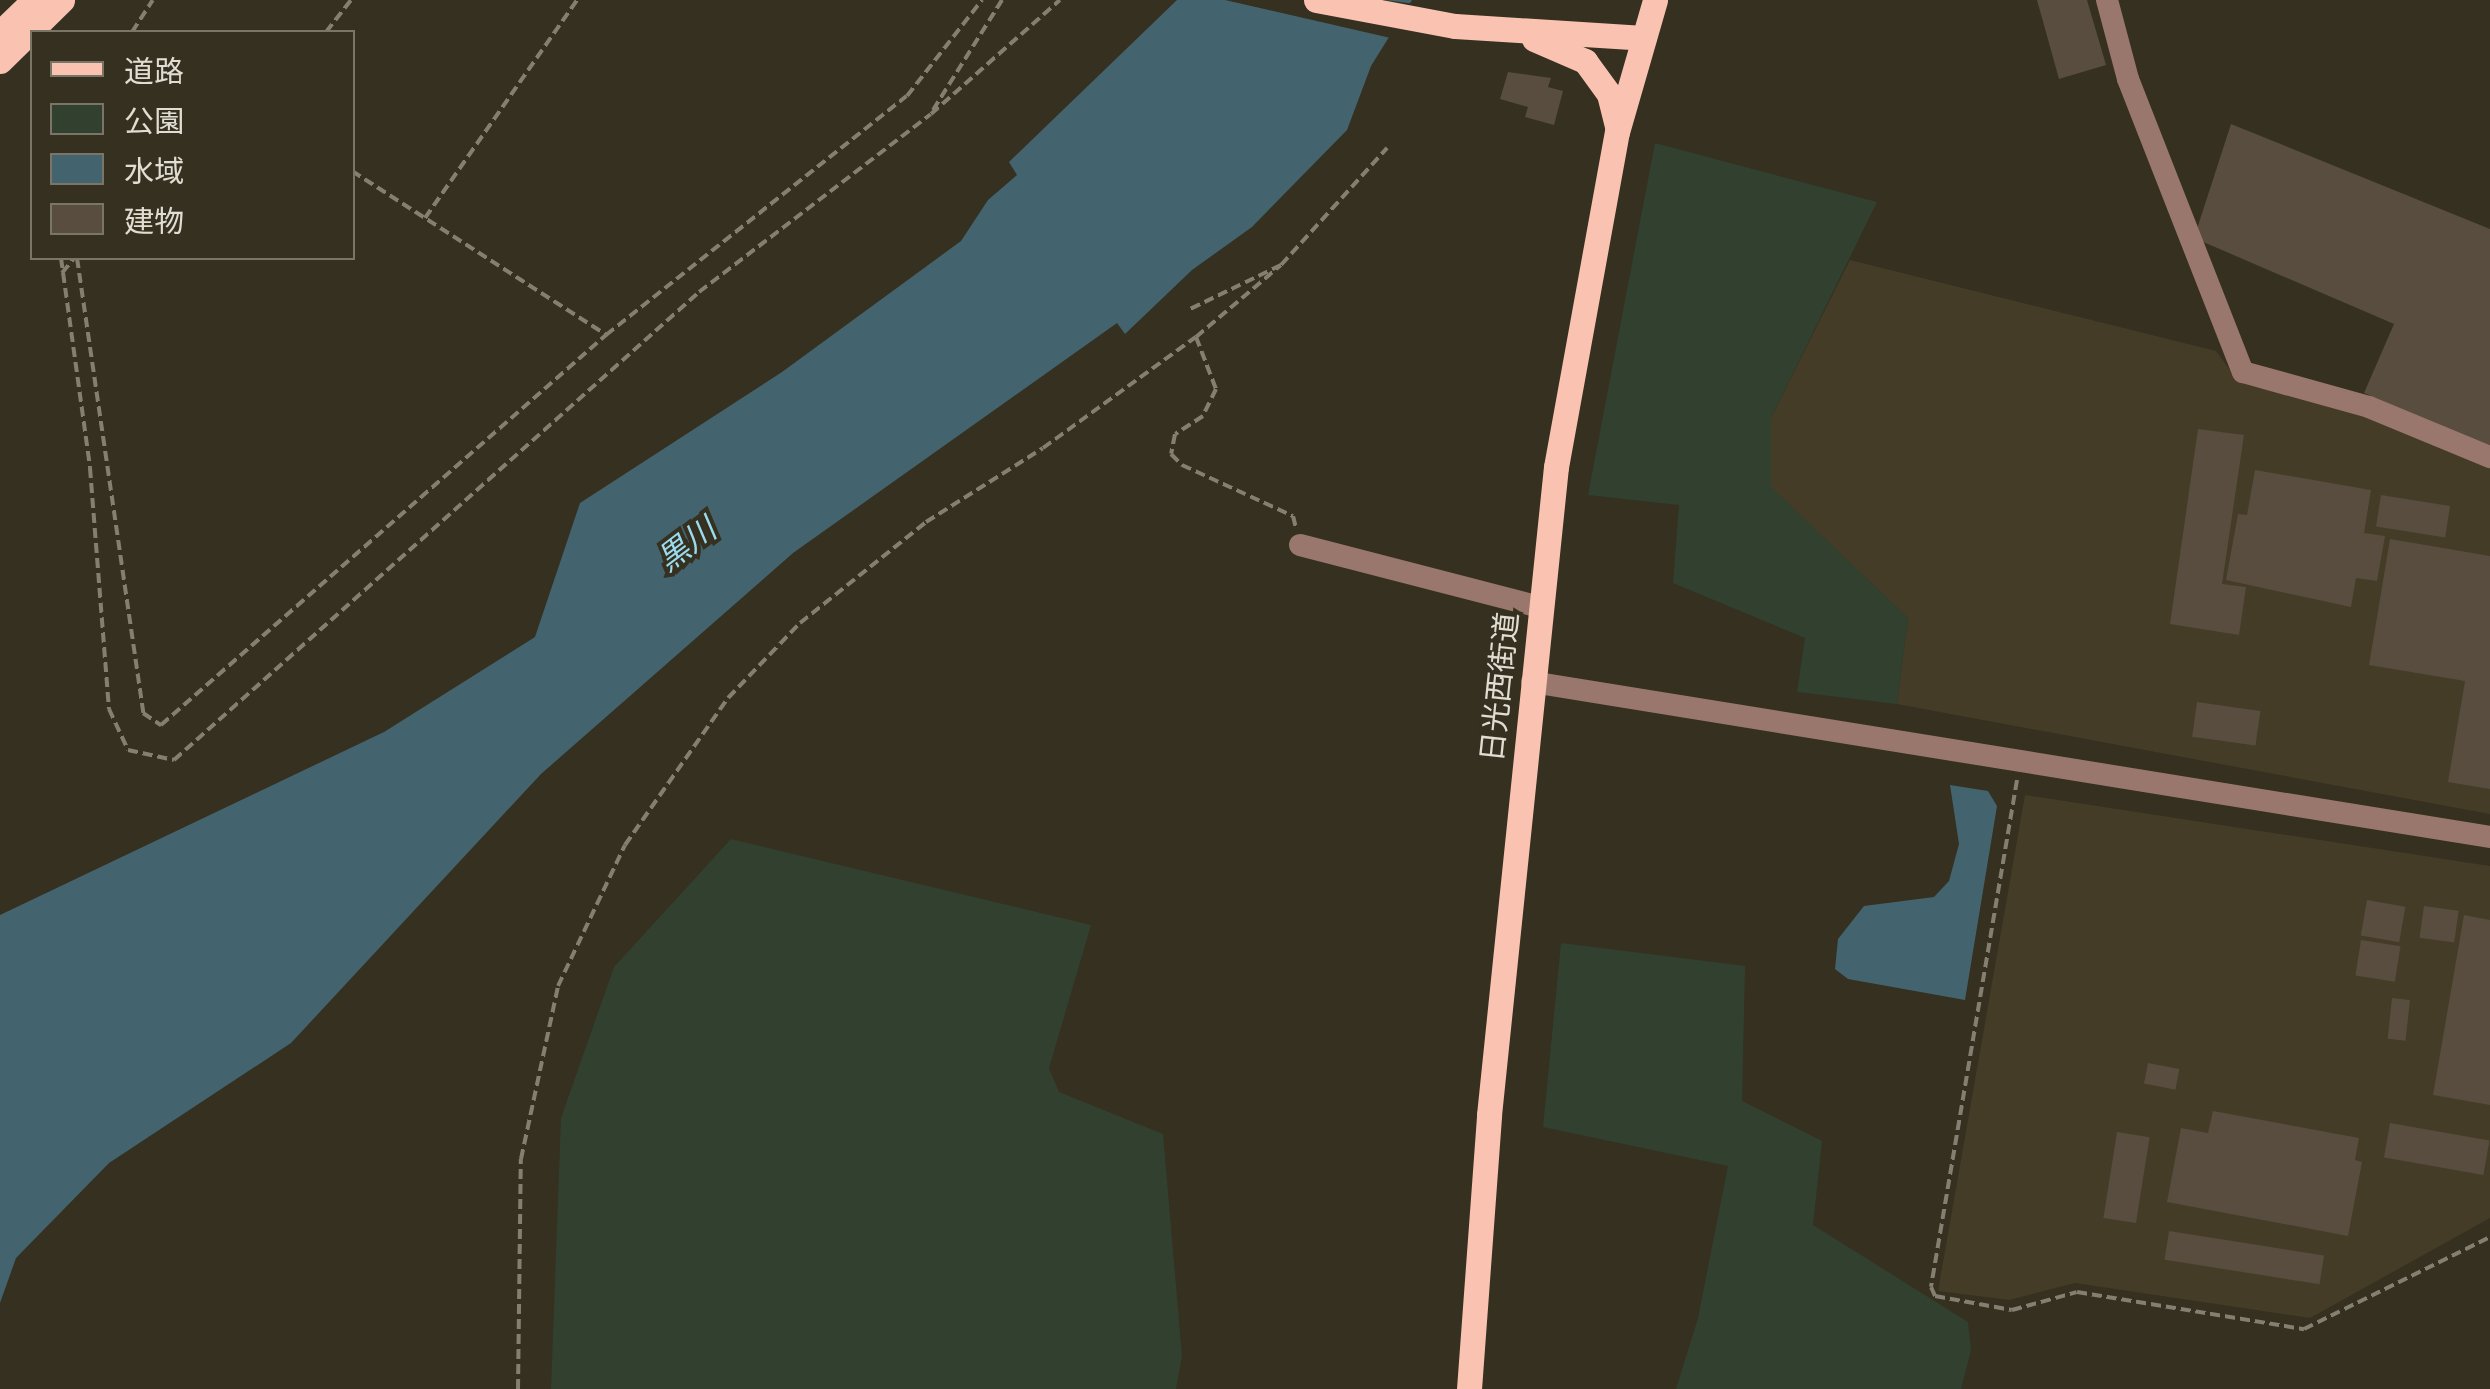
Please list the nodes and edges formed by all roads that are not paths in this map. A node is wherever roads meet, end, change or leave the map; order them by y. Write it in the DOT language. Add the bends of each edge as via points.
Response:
graph roads {
  1 [pos="62,0"];
  2 [pos="1316,0"];
  3 [pos="1656,0"];
  4 [pos="2108,0"];
  5 [pos="29,16"];
  6 [pos="1516,32"];
  7 [pos="0,33"];
  8 [pos="1644,38"];
  9 [pos="0,61"];
  10 [pos="1617,132"];
  11 [pos="2490,458"];
  12 [pos="1300,545"];
  13 [pos="1539,608"];
  14 [pos="1532,682"];
  15 [pos="2490,836"];
  16 [pos="1468,1389"];
  1 -- 5 [label="main road"];
  2 -- 6 [label="main road"];
  3 -- 8 [label="main road, 日光西街道"];
  4 -- 11 [label="street" via="2128,79 2243,372 2370,407"];
  5 -- 7 [label="main road"];
  5 -- 9 [label="main road"];
  6 -- 8 [label="main road"];
  6 -- 10 [label="main road" via="1584,61 1610,94"];
  8 -- 10 [label="main road, 日光西街道"];
  10 -- 13 [label="main road, 日光西街道" via="1564,414"];
  12 -- 13 [label="street"];
  13 -- 14 [label="main road, 日光西街道"];
  14 -- 15 [label="street"];
  14 -- 16 [label="main road, 日光西街道"];
}
